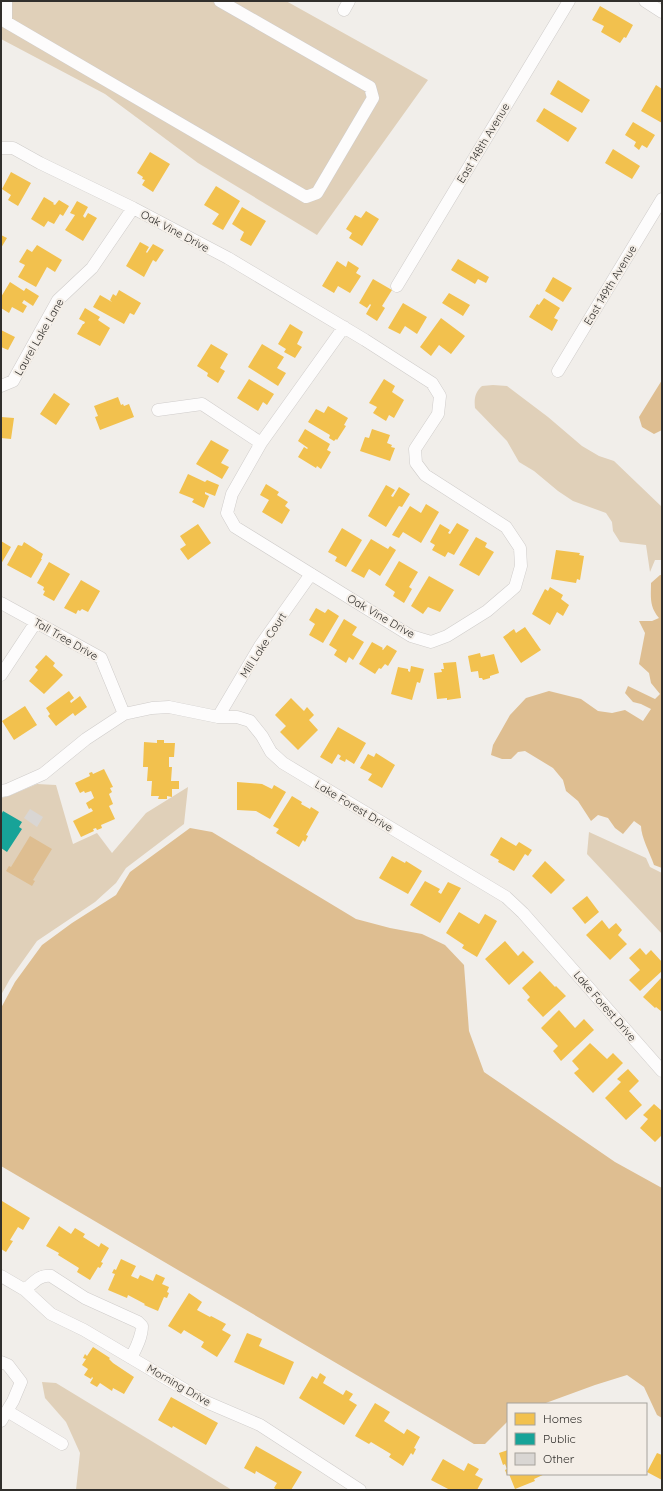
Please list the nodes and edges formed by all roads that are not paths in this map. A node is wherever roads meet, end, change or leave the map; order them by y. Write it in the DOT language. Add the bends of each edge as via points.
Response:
graph roads {
  1 [pos="6,1"];
  2 [pos="220,1"];
  3 [pos="569,1"];
  4 [pos="645,1"];
  5 [pos="662,12"];
  6 [pos="1,148"];
  7 [pos="662,199"];
  8 [pos="133,208"];
  9 [pos="397,286"];
  10 [pos="344,327"];
  11 [pos="558,371"];
  12 [pos="1,386"];
  13 [pos="158,410"];
  14 [pos="261,443"];
  15 [pos="312,574"];
  16 [pos="1,603"];
  17 [pos="36,622"];
  18 [pos="1,675"];
  19 [pos="124,714"];
  20 [pos="218,717"];
  21 [pos="1,791"];
  22 [pos="662,1072"];
  23 [pos="1,1276"];
  24 [pos="25,1290"];
  25 [pos="131,1358"];
  26 [pos="1,1362"];
  27 [pos="4,1416"];
  28 [pos="62,1444"];
  29 [pos="360,1490"];
  1 -- 2 [label="street" via="6,22 306,197 317,193 373,98 370,87"];
  3 -- 9 [label="street, East 148th Avenue"];
  4 -- 5 [label="street"];
  6 -- 8 [label="street, Oak Vine Drive" via="12,148"];
  7 -- 11 [label="street, East 149th Avenue"];
  8 -- 10 [label="street, Oak Vine Drive" via="228,258"];
  8 -- 12 [label="street, Laurel Lake Lane" via="92,268 58,300 13,381"];
  10 -- 14 [label="street, Oak Vine Drive"];
  10 -- 15 [label="street, Oak Vine Drive" via="432,383 440,396 438,414 415,450 416,463 425,475 506,527 520,548 522,566 515,587 487,611 447,636 431,642 411,636"];
  13 -- 14 [label="street" via="202,404"];
  14 -- 15 [label="street, Oak Vine Drive" via="232,494 227,513 235,527"];
  15 -- 20 [label="street, Mill Lake Court" via="260,646"];
  16 -- 17 [label="street, Tall Tree Drive"];
  17 -- 18 [label="street"];
  17 -- 19 [label="street, Tall Tree Drive" via="101,658"];
  19 -- 20 [label="street, Lake Forest Drive" via="169,707"];
  19 -- 21 [label="street, Lake Forest Drive" via="86,739 43,774"];
  20 -- 22 [label="street, Lake Forest Drive" via="236,717 250,721 271,752 283,763 506,897 523,913"];
  23 -- 24 [label="street, Morning Drive"];
  24 -- 25 [label="street, Morning Drive" via="51,1314"];
  24 -- 25 [label="street" via="40,1277 51,1276 85,1298 138,1322 142,1330"];
  25 -- 29 [label="street, Morning Drive" via="204,1401 260,1425"];
  26 -- 27 [label="street" via="8,1365 21,1382"];
  27 -- 28 [label="street"];
}
